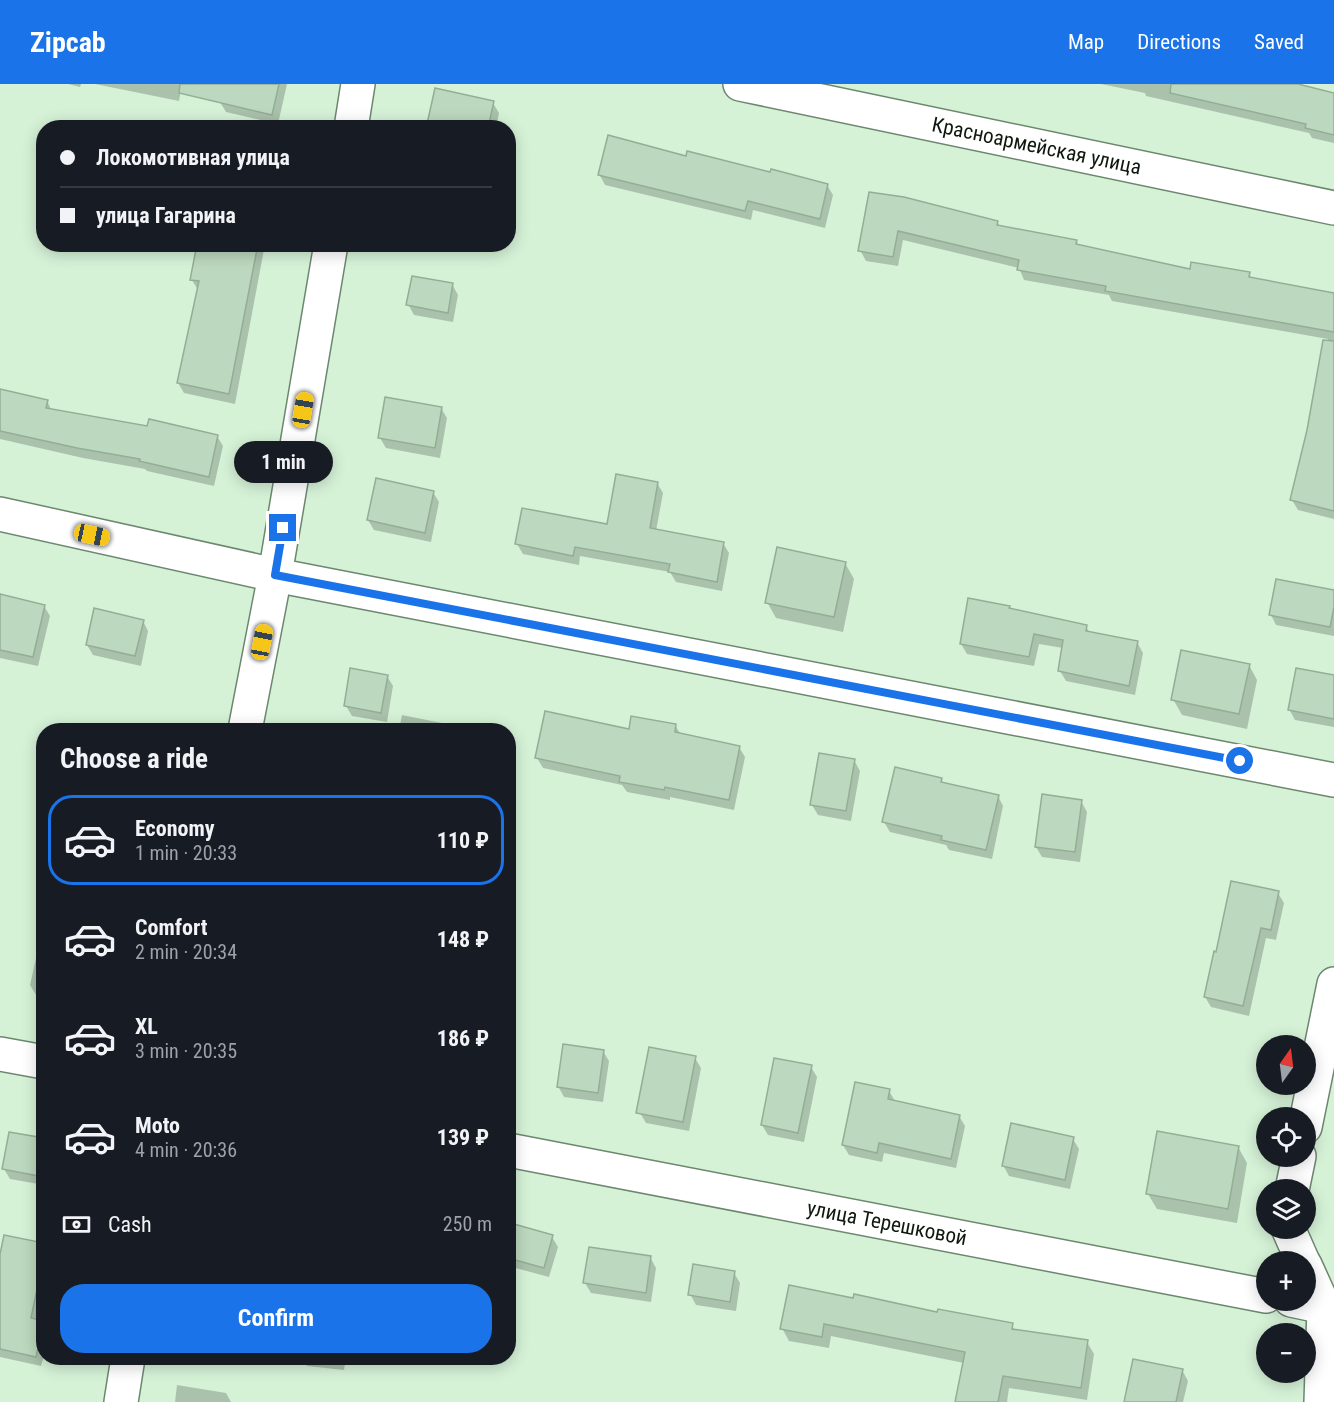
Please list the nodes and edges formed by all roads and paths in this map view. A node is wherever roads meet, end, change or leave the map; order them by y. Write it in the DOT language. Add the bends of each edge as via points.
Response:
graph roads {
  1 [pos="358,84"];
  2 [pos="740,84"];
  3 [pos="352,120"];
  4 [pos="1334,208"];
  5 [pos="330,252"];
  6 [pos="0,514"];
  7 [pos="275,575"];
  8 [pos="246,723"];
  9 [pos="1334,780"];
  10 [pos="1334,984"];
  11 [pos="0,1054"];
  12 [pos="36,1061"];
  13 [pos="1309,1107"];
  14 [pos="516,1152"];
  15 [pos="1316,1283"];
  16 [pos="1256,1294"];
  17 [pos="1316,1305"];
  18 [pos="1331,1308"];
  19 [pos="127,1365"];
  20 [pos="121,1402"];
  21 [pos="1321,1402"];
  1 -- 3 [label="street"];
  2 -- 4 [label="street, Красноармейская улица"];
  5 -- 7 [label="street"];
  6 -- 7 [label="street"];
  7 -- 8 [label="street"];
  7 -- 9 [label="street"];
  10 -- 13 [label="street"];
  11 -- 12 [label="street"];
  14 -- 16 [label="street, улица Терешковой"];
  15 -- 18 [label="street"];
  17 -- 18 [label="street"];
  18 -- 21 [label="street"];
  19 -- 20 [label="street"];
}
